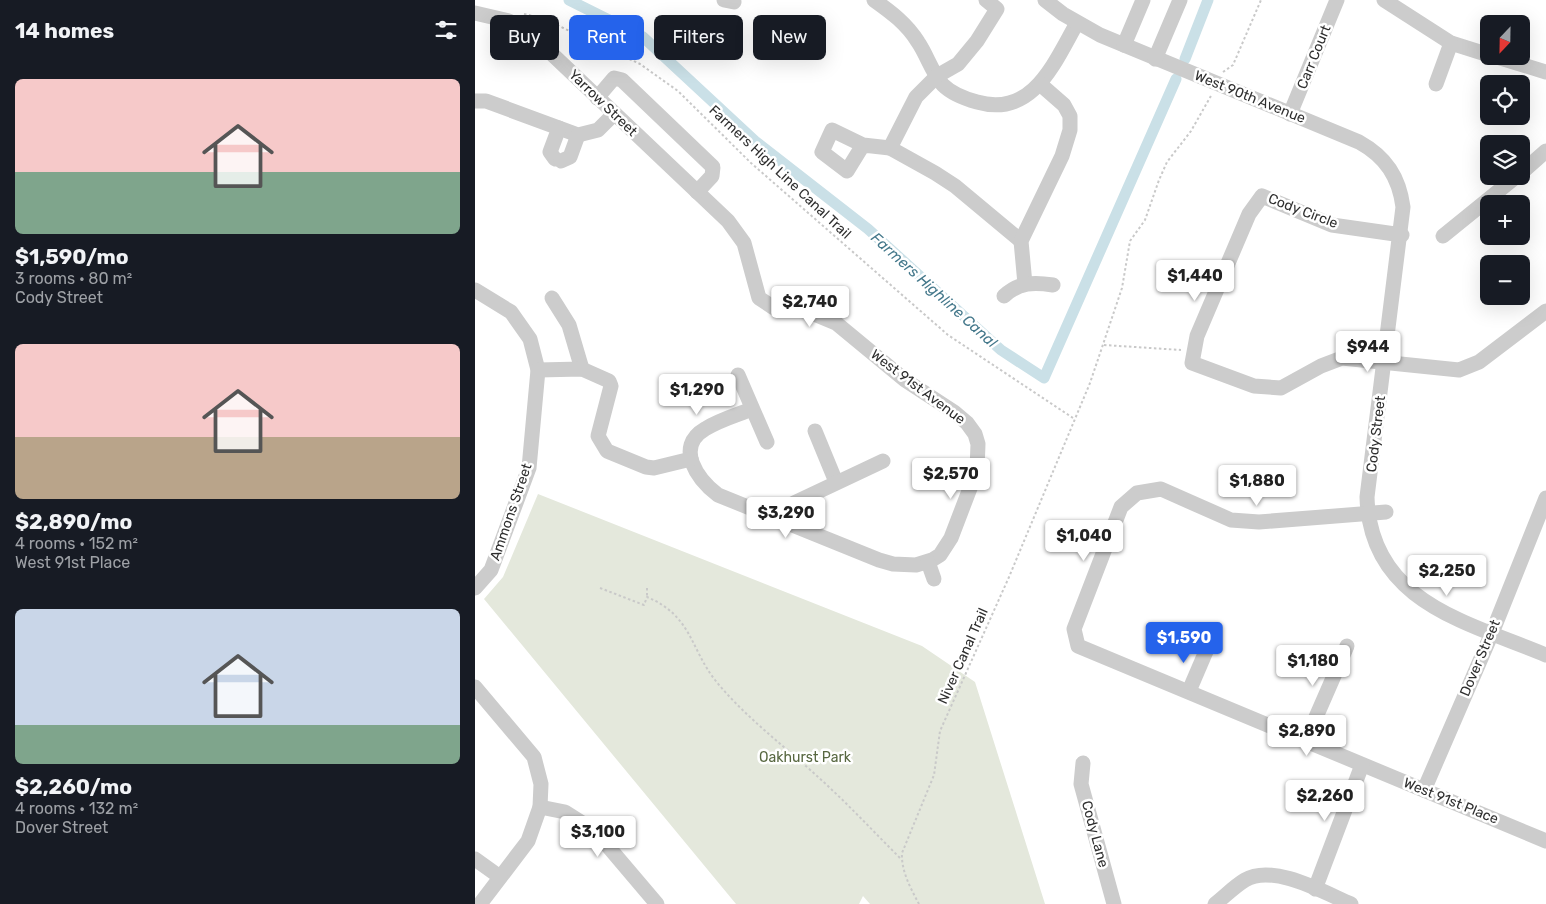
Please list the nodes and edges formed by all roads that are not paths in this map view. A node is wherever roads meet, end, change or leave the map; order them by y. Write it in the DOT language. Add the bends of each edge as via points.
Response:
graph roads {
  1 [pos="874,0"];
  2 [pos="986,0"];
  3 [pos="1045,0"];
  4 [pos="1143,0"];
  5 [pos="1180,0"];
  6 [pos="1337,0"];
  7 [pos="1383,0"];
  8 [pos="475,13"];
  9 [pos="1077,23"];
  10 [pos="1451,43"];
  11 [pos="1124,46"];
  12 [pos="1480,52"];
  13 [pos="1155,59"];
  14 [pos="1523,65"];
  15 [pos="1546,72"];
  16 [pos="937,76"];
  17 [pos="1040,84"];
  18 [pos="1436,84"];
  19 [pos="597,98"];
  20 [pos="475,102"];
  21 [pos="614,114"];
  22 [pos="1290,114"];
  23 [pos="559,128"];
  24 [pos="578,135"];
  25 [pos="863,145"];
  26 [pos="890,148"];
  27 [pos="1546,151"];
  28 [pos="1530,165"];
  29 [pos="1506,185"];
  30 [pos="697,192"];
  31 [pos="1402,235"];
  32 [pos="1443,236"];
  33 [pos="1021,241"];
  34 [pos="1025,284"];
  35 [pos="1053,285"];
  36 [pos="475,290"];
  37 [pos="1004,296"];
  38 [pos="552,298"];
  39 [pos="1546,311"];
  40 [pos="1385,362"];
  41 [pos="583,369"];
  42 [pos="538,370"];
  43 [pos="738,376"];
  44 [pos="752,409"];
  45 [pos="815,431"];
  46 [pos="767,442"];
  47 [pos="691,459"];
  48 [pos="883,461"];
  49 [pos="837,482"];
  50 [pos="1546,498"];
  51 [pos="1386,512"];
  52 [pos="1368,513"];
  53 [pos="781,521"];
  54 [pos="922,563"];
  55 [pos="934,580"];
  56 [pos="475,588"];
  57 [pos="1492,633"];
  58 [pos="1347,646"];
  59 [pos="1207,649"];
  60 [pos="1546,655"];
  61 [pos="475,687"];
  62 [pos="1189,691"];
  63 [pos="1306,740"];
  64 [pos="1083,763"];
  65 [pos="1362,765"];
  66 [pos="1424,790"];
  67 [pos="540,807"];
  68 [pos="1544,836"];
  69 [pos="475,859"];
  70 [pos="500,878"];
  71 [pos="1315,889"];
  72 [pos="480,904"];
  73 [pos="657,904"];
  74 [pos="1114,904"];
  75 [pos="1215,904"];
  76 [pos="1351,904"];
  1 -- 16 [label="street" via="902,20 919,42"];
  2 -- 16 [label="street" via="997,10 958,64"];
  3 -- 9 [label="street, West 90th Avenue"];
  4 -- 11 [label="street"];
  5 -- 13 [label="street"];
  6 -- 22 [label="street, Carr Court"];
  7 -- 10 [label="street"];
  8 -- 19 [label="street, Yarrow Street" via="509,21 522,28"];
  9 -- 11 [label="street, West 90th Avenue"];
  9 -- 17 [label="street"];
  10 -- 12 [label="street"];
  10 -- 18 [label="street"];
  11 -- 13 [label="street, West 90th Avenue"];
  13 -- 22 [label="street, West 90th Avenue"];
  14 -- 15 [label="street"];
  16 -- 17 [label="street" via="954,93 987,105 1004,106 1015,102"];
  16 -- 26 [label="street" via="916,97"];
  17 -- 33 [label="street" via="1064,105 1070,116 1070,130 1062,156"];
  19 -- 21 [label="street, Yarrow Street"];
  19 -- 30 [label="street" via="614,78 622,80 713,167 712,176"];
  20 -- 23 [label="street" via="486,102"];
  21 -- 24 [label="street" via="598,130"];
  21 -- 30 [label="street, Yarrow Street"];
  22 -- 31 [label="street, West 90th Avenue" via="1359,142 1385,161 1401,190"];
  23 -- 24 [label="street"];
  23 -- 24 [label="street" via="550,152 558,160 570,157"];
  25 -- 26 [label="street"];
  26 -- 33 [label="street" via="955,186"];
  27 -- 28 [label="street"];
  29 -- 32 [label="street"];
  30 -- 54 [label="street, West 91st Avenue" via="744,243 763,303 774,308 807,311 836,323 905,380 954,412 975,434 977,470 951,538 940,555"];
  31 -- 40 [label="street, Cody Street"];
  31 -- 40 [label="street, Cody Circle" via="1332,225 1262,196 1249,214 1197,336 1191,363 1254,386 1281,388 1342,358"];
  33 -- 34 [label="street"];
  34 -- 35 [label="street"];
  34 -- 37 [label="street" via="1011,289"];
  36 -- 42 [label="street, Ammons Street" via="511,312 530,339"];
  38 -- 41 [label="street" via="569,325"];
  39 -- 40 [label="street" via="1479,362 1459,370"];
  40 -- 52 [label="street, Cody Street" via="1367,498"];
  41 -- 42 [label="street"];
  41 -- 47 [label="street" via="605,377 611,386 598,436 607,451 654,468"];
  42 -- 56 [label="street, Ammons Street" via="529,468 491,570"];
  43 -- 44 [label="street"];
  44 -- 46 [label="street"];
  44 -- 47 [label="street" via="704,429 691,446"];
  45 -- 49 [label="street"];
  47 -- 53 [label="street" via="702,481 718,495"];
  48 -- 49 [label="street"];
  49 -- 53 [label="street" via="794,503"];
  50 -- 57 [label="street, Dover Street"];
  51 -- 52 [label="street"];
  52 -- 57 [label="street" via="1378,547 1407,590 1430,606"];
  52 -- 62 [label="street, West 91st Place" via="1259,522 1231,520 1161,490 1137,493 1121,507 1074,629 1078,646"];
  53 -- 54 [label="street" via="879,560 893,564"];
  54 -- 55 [label="street"];
  57 -- 60 [label="street"];
  57 -- 66 [label="street, Dover Street"];
  58 -- 63 [label="street"];
  59 -- 62 [label="street"];
  61 -- 67 [label="street" via="534,758 541,784"];
  62 -- 63 [label="street, West 91st Place"];
  63 -- 65 [label="street, West 91st Place"];
  64 -- 74 [label="street, Cody Lane" via="1081,784"];
  65 -- 66 [label="street, West 91st Place"];
  65 -- 71 [label="street"];
  66 -- 68 [label="street, West 91st Place"];
  67 -- 70 [label="street" via="528,841"];
  67 -- 73 [label="street" via="565,812 595,831"];
  69 -- 70 [label="street"];
  70 -- 72 [label="street"];
  71 -- 75 [label="street" via="1281,876 1264,874 1247,879"];
  71 -- 76 [label="street"];
}
